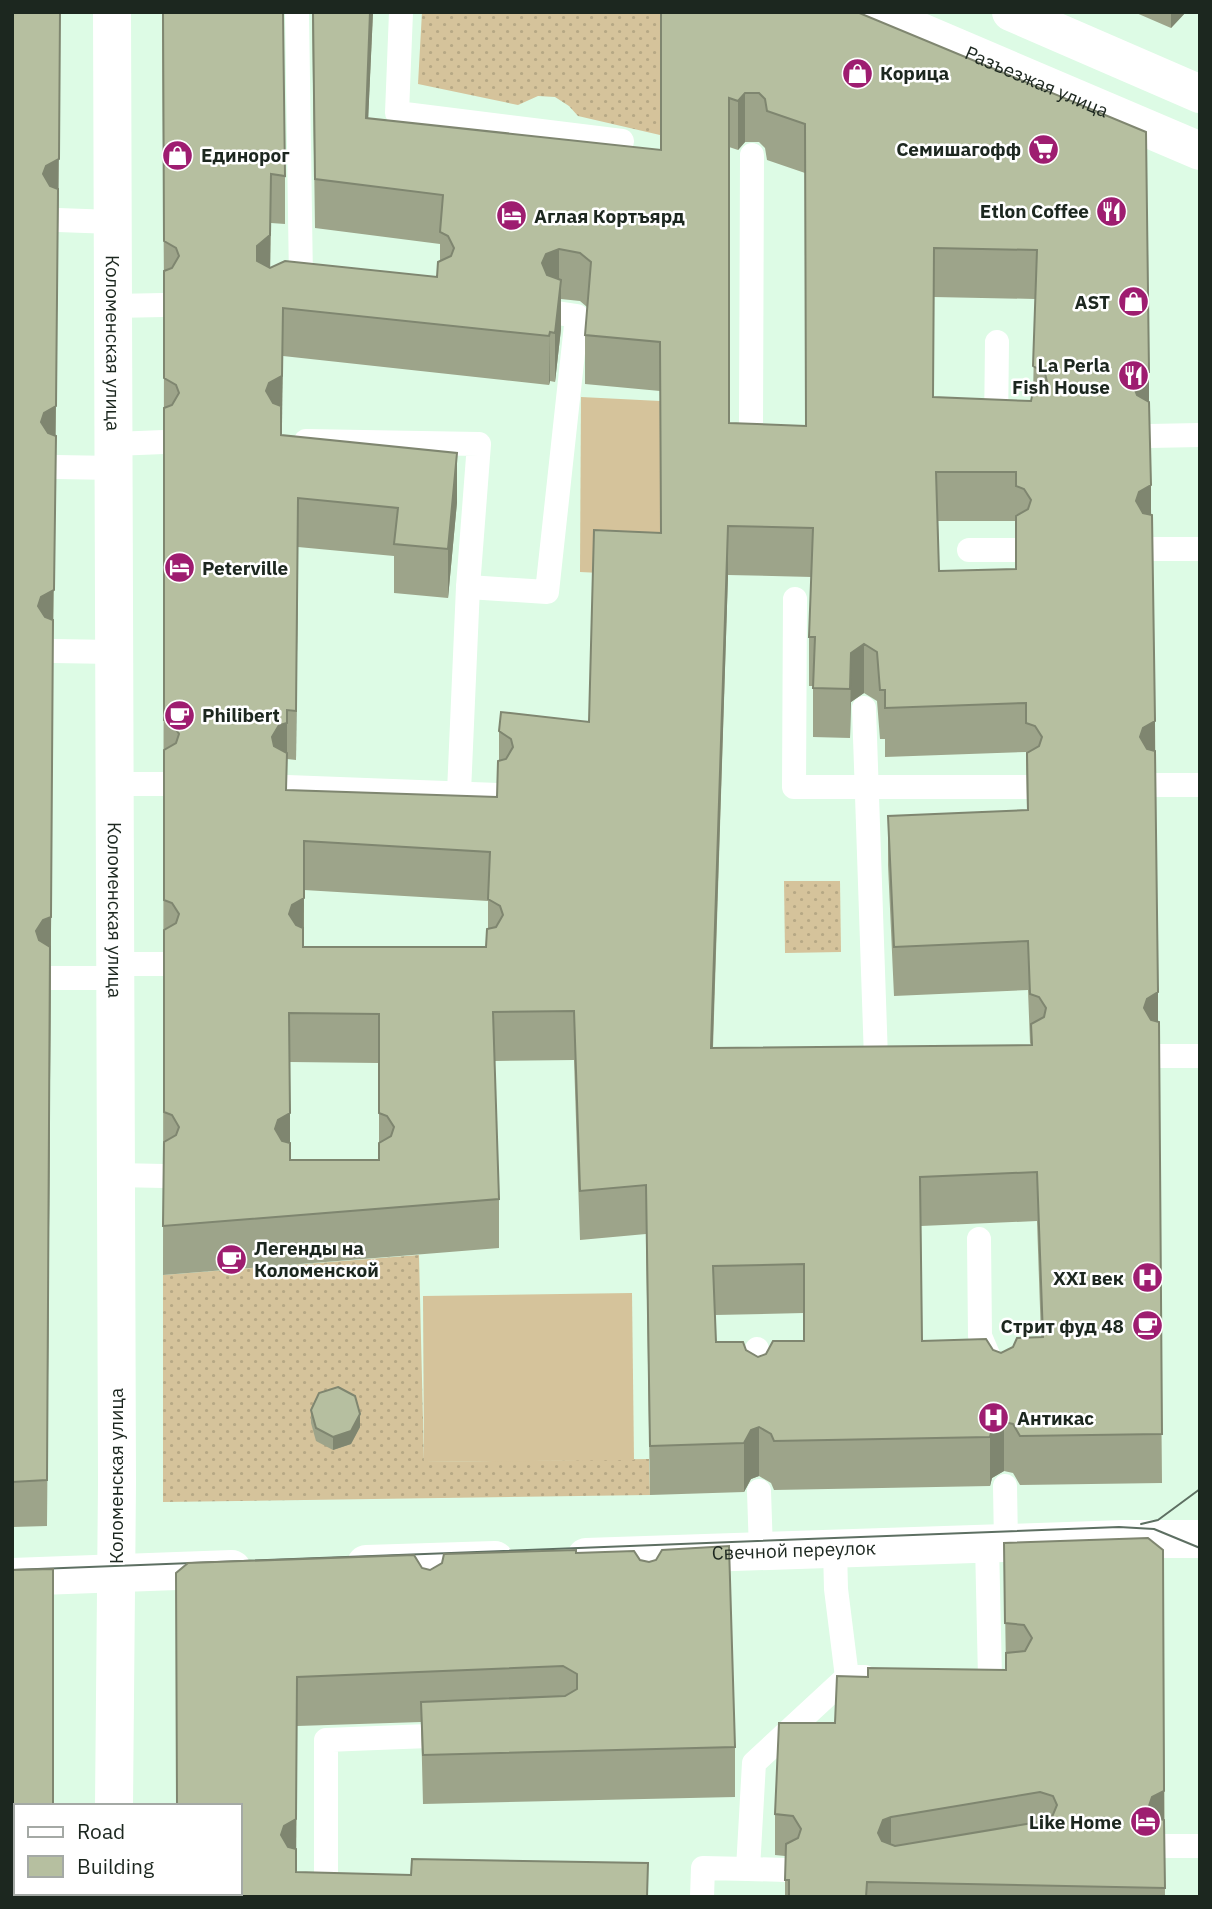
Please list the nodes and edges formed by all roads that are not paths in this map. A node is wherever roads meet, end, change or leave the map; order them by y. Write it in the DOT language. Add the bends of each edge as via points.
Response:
graph roads {
  1 [pos="112,12"];
  2 [pos="297,12"];
  3 [pos="401,12"];
  4 [pos="874,12"];
  5 [pos="1011,12"];
  6 [pos="918,21"];
  7 [pos="1200,94"];
  8 [pos="622,141"];
  9 [pos="1200,151"];
  10 [pos="752,155"];
  11 [pos="58,220"];
  12 [pos="113,222"];
  13 [pos="301,281"];
  14 [pos="328,284"];
  15 [pos="280,295"];
  16 [pos="164,305"];
  17 [pos="113,306"];
  18 [pos="557,313"];
  19 [pos="998,342"];
  20 [pos="751,426"];
  21 [pos="1020,430"];
  22 [pos="1200,435"];
  23 [pos="1149,436"];
  24 [pos="281,440"];
  25 [pos="164,442"];
  26 [pos="114,456"];
  27 [pos="56,467"];
  28 [pos="1151,549"];
  29 [pos="1200,549"];
  30 [pos="969,550"];
  31 [pos="1016,550"];
  32 [pos="468,587"];
  33 [pos="795,599"];
  34 [pos="53,651"];
  35 [pos="114,652"];
  36 [pos="863,708"];
  37 [pos="115,784"];
  38 [pos="163,784"];
  39 [pos="1155,785"];
  40 [pos="1200,785"];
  41 [pos="287,787"];
  42 [pos="866,787"];
  43 [pos="1027,787"];
  44 [pos="459,792"];
  45 [pos="498,796"];
  46 [pos="164,964"];
  47 [pos="115,971"];
  48 [pos="51,978"];
  49 [pos="1159,1056"];
  50 [pos="1200,1056"];
  51 [pos="850,1059"];
  52 [pos="876,1059"];
  53 [pos="902,1059"];
  54 [pos="116,1175"];
  55 [pos="164,1176"];
  56 [pos="979,1239"];
  57 [pos="757,1349"];
  58 [pos="1002,1387"];
  59 [pos="758,1391"];
  60 [pos="1005,1486"];
  61 [pos="760,1491"];
  62 [pos="1200,1539"];
  63 [pos="996,1543"];
  64 [pos="835,1549"];
  65 [pos="761,1551"];
  66 [pos="332,1566"];
  67 [pos="265,1568"];
  68 [pos="115,1573"];
  69 [pos="12,1577"];
  70 [pos="847,1677"];
  71 [pos="886,1677"];
  72 [pos="964,1678"];
  73 [pos="990,1678"];
  74 [pos="1017,1679"];
  75 [pos="472,1734"];
  76 [pos="114,1804"];
  77 [pos="1164,1846"];
  78 [pos="1200,1846"];
  79 [pos="748,1868"];
  80 [pos="786,1870"];
  81 [pos="353,1885"];
  82 [pos="702,1897"];
  1 -- 12 [label="street, Коломенская улица"];
  2 -- 13 [label="lane"];
  3 -- 8 [label="lane" via="397,113"];
  4 -- 6 [label="street, Разъезжая улица"];
  5 -- 7 [label="street"];
  6 -- 9 [label="street, Разъезжая улица"];
  10 -- 20 [label="lane"];
  11 -- 12 [label="lane"];
  12 -- 17 [label="street, Коломенская улица"];
  13 -- 14 [label="lane"];
  13 -- 15 [label="lane"];
  16 -- 17 [label="lane"];
  17 -- 26 [label="street, Коломенская улица"];
  18 -- 32 [label="lane" via="577,316 547,592"];
  19 -- 21 [label="lane" via="996,429"];
  22 -- 23 [label="lane"];
  24 -- 32 [label="lane" via="478,443"];
  25 -- 26 [label="lane"];
  26 -- 27 [label="lane"];
  26 -- 35 [label="street, Коломенская улица"];
  28 -- 29 [label="lane"];
  30 -- 31 [label="lane"];
  32 -- 44 [label="lane"];
  33 -- 42 [label="lane" via="794,787"];
  34 -- 35 [label="lane"];
  35 -- 37 [label="street, Коломенская улица"];
  36 -- 42 [label="lane"];
  37 -- 38 [label="lane"];
  37 -- 47 [label="street, Коломенская улица"];
  39 -- 40 [label="lane"];
  41 -- 44 [label="lane"];
  42 -- 43 [label="lane"];
  42 -- 52 [label="lane"];
  44 -- 45 [label="lane"];
  46 -- 47 [label="lane"];
  47 -- 48 [label="lane"];
  47 -- 54 [label="street, Коломенская улица"];
  49 -- 50 [label="lane"];
  51 -- 52 [label="lane"];
  52 -- 53 [label="lane"];
  54 -- 55 [label="lane"];
  54 -- 68 [label="street, Коломенская улица"];
  56 -- 58 [label="lane" via="980,1336"];
  57 -- 59 [label="lane"];
  60 -- 63 [label="lane"];
  61 -- 65 [label="lane"];
  62 -- 63 [label="street, Свечной переулок"];
  63 -- 64 [label="street, Свечной переулок"];
  63 -- 73 [label="lane"];
  64 -- 65 [label="street, Свечной переулок"];
  64 -- 70 [label="lane"];
  65 -- 66 [label="street, Свечной переулок" via="648,1567 538,1559 427,1574"];
  67 -- 68 [label="street"];
  68 -- 69 [label="street"];
  68 -- 76 [label="street, Коломенская улица"];
  70 -- 71 [label="lane"];
  70 -- 79 [label="lane" via="754,1763"];
  72 -- 73 [label="lane"];
  73 -- 74 [label="lane"];
  75 -- 81 [label="lane" via="433,1728 326,1740 316,1885"];
  77 -- 78 [label="lane"];
  79 -- 80 [label="lane"];
  79 -- 82 [label="lane" via="703,1868"];
}
